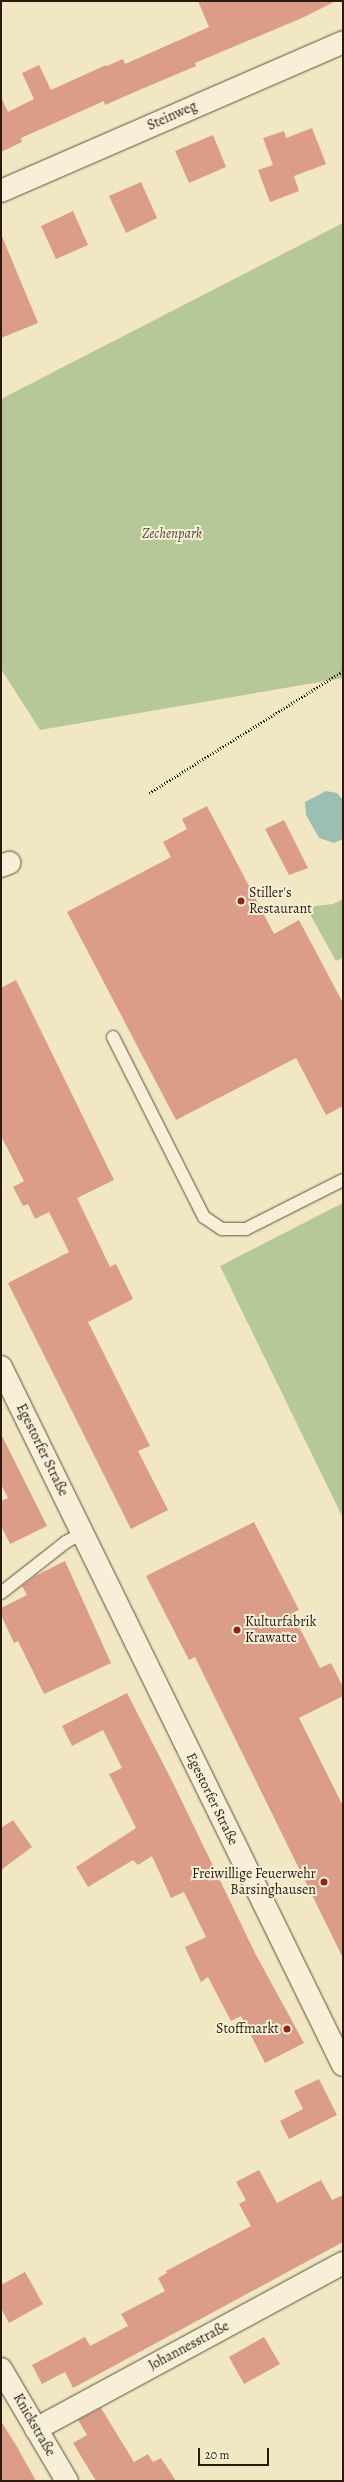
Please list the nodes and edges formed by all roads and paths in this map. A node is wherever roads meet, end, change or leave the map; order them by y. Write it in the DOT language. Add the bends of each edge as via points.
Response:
graph roads {
  1 [pos="343,42"];
  2 [pos="1,191"];
  3 [pos="343,671"];
  4 [pos="149,793"];
  5 [pos="113,1037"];
  6 [pos="343,1180"];
  7 [pos="1,1367"];
  8 [pos="82,1533"];
  9 [pos="1,1593"];
  10 [pos="343,2064"];
  11 [pos="343,2262"];
  12 [pos="1,2369"];
  13 [pos="36,2429"];
  14 [pos="67,2481"];
  1 -- 2 [label="street, Steinweg"];
  3 -- 4 [label="path"];
  5 -- 6 [label="lane" via="204,1217 222,1229 246,1229"];
  7 -- 8 [label="street, Egestorfer Straße"];
  8 -- 9 [label="lane" via="66,1542"];
  8 -- 10 [label="street, Egestorfer Straße"];
  11 -- 13 [label="street, Johannesstraße"];
  12 -- 13 [label="street, Knickstraße"];
  13 -- 14 [label="street, Knickstraße"];
}
